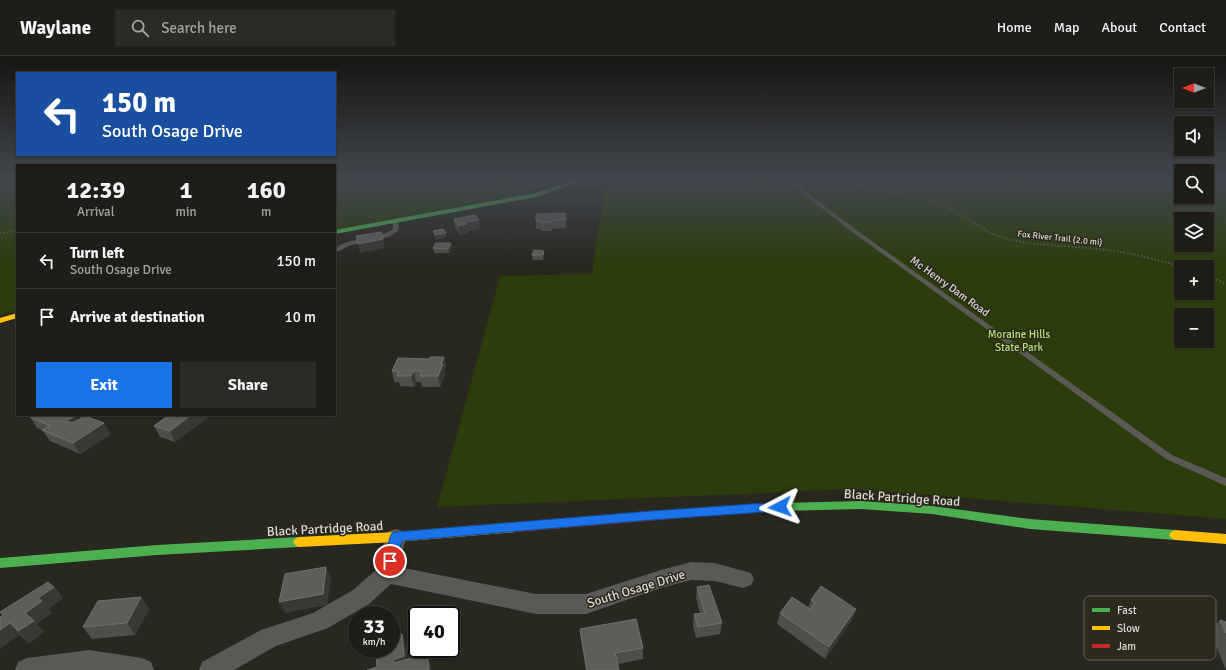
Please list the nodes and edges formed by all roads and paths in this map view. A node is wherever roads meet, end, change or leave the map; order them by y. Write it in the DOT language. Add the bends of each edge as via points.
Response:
graph roads {
  1 [pos="467,208"];
  2 [pos="824,208"];
  3 [pos="949,208"];
  4 [pos="395,221"];
  5 [pos="16,230"];
  6 [pos="336,232"];
  7 [pos="0,233"];
  8 [pos="336,250"];
  9 [pos="1174,264"];
  10 [pos="1214,278"];
  11 [pos="1226,284"];
  12 [pos="16,315"];
  13 [pos="0,321"];
  14 [pos="1226,482"];
  15 [pos="396,537"];
  16 [pos="1226,539"];
  17 [pos="0,563"];
  18 [pos="387,574"];
  19 [pos="743,579"];
  20 [pos="27,670"];
  21 [pos="142,670"];
  22 [pos="212,670"];
  1 -- 4 [label="street"];
  2 -- 14 [label="lane, Mc Henry Dam Road" via="1169,457"];
  3 -- 9 [label="path, Fox River Trail (2.0 mi)" via="990,233 1007,239 1134,254"];
  4 -- 6 [label="street"];
  4 -- 8 [label="lane" via="396,230 393,233 351,243"];
  5 -- 7 [label="path"];
  10 -- 11 [label="path"];
  12 -- 13 [label="street"];
  15 -- 16 [label="street, Black Partridge Road" via="651,515 861,505 932,510 1030,524"];
  15 -- 17 [label="street, Black Partridge Road" via="157,550"];
  15 -- 18 [label="street"];
  18 -- 19 [label="street, South Osage Drive" via="536,604 586,604 691,571 714,572"];
  18 -- 22 [label="street" via="361,597 320,621 269,638"];
  20 -- 21 [label="street" via="89,661"];
}
